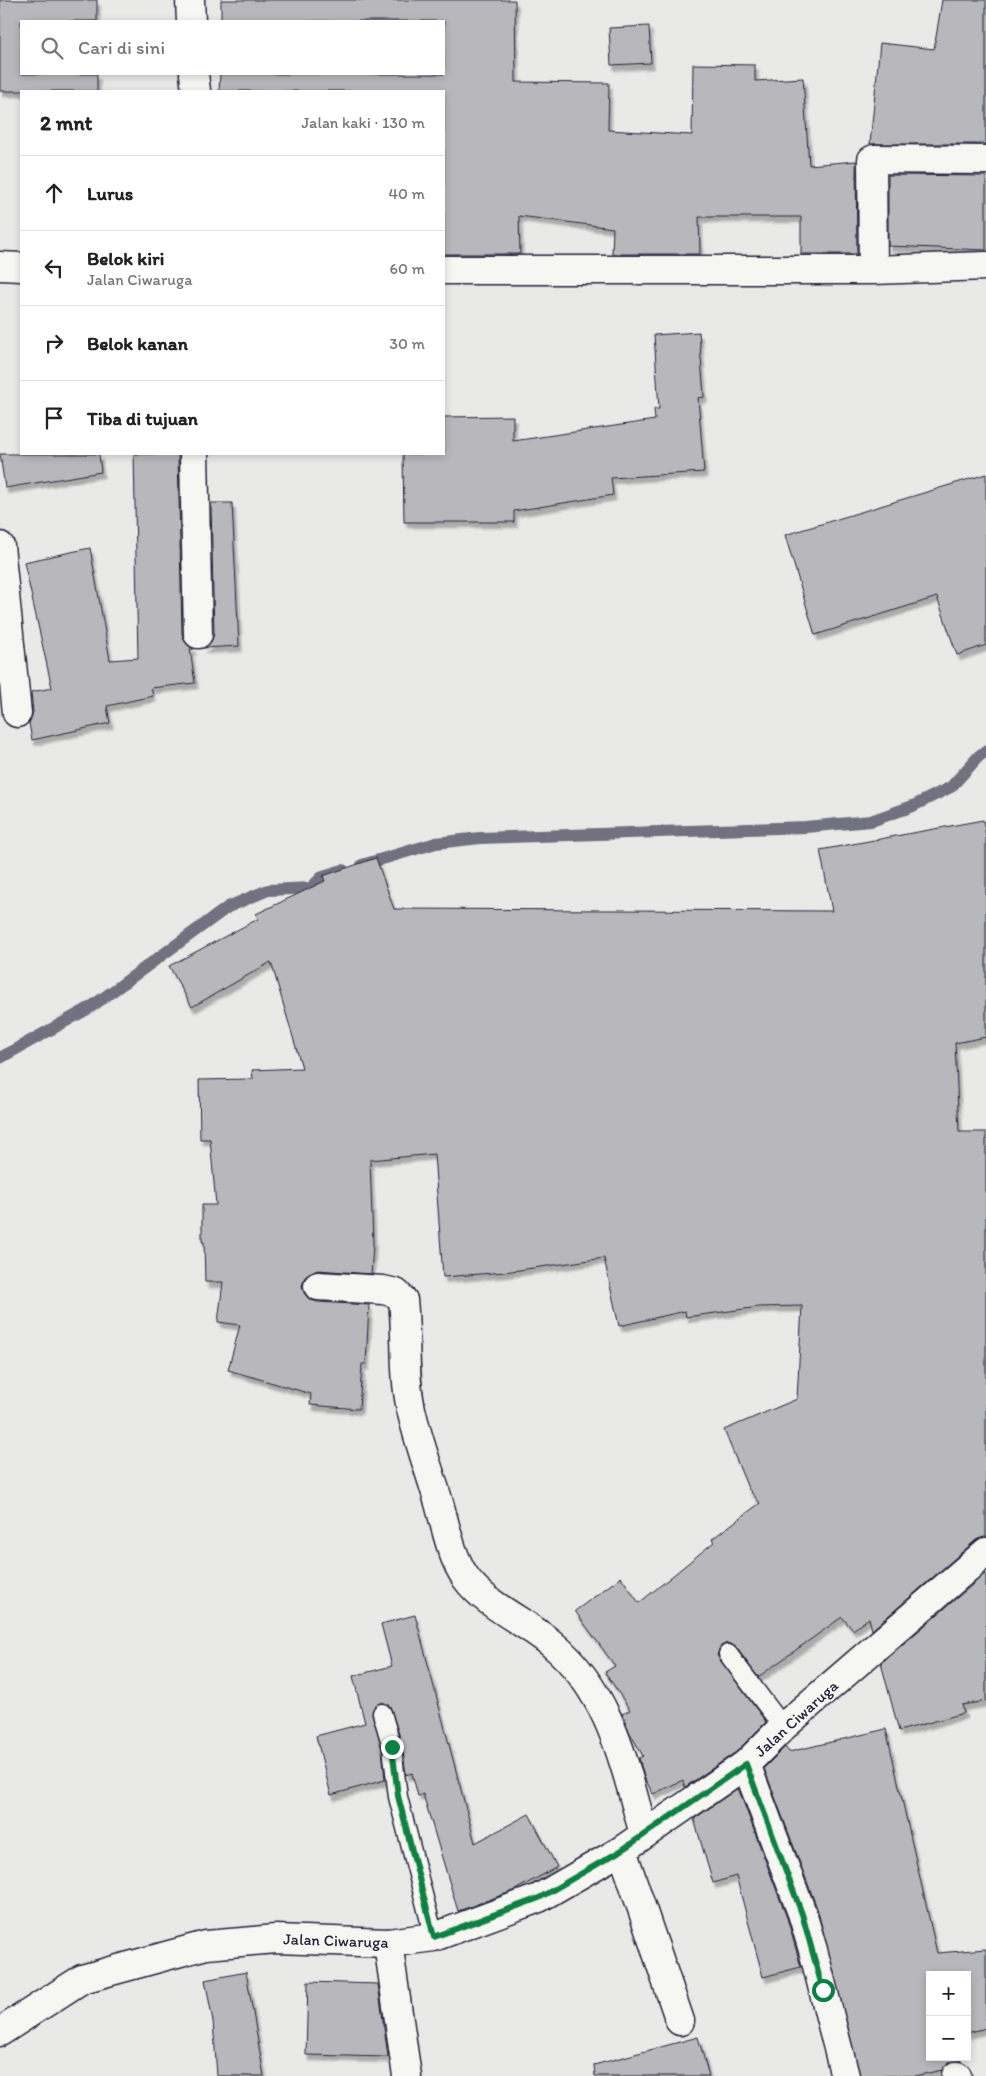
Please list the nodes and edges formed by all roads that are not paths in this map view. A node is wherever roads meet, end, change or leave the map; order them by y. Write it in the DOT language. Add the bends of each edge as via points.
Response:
graph roads {
  1 [pos="190,0"];
  2 [pos="191,20"];
  3 [pos="194,75"];
  4 [pos="196,90"];
  5 [pos="986,160"];
  6 [pos="0,266"];
  7 [pos="986,266"];
  8 [pos="20,267"];
  9 [pos="445,270"];
  10 [pos="872,270"];
  11 [pos="194,455"];
  12 [pos="0,546"];
  13 [pos="198,634"];
  14 [pos="17,713"];
  15 [pos="318,1286"];
  16 [pos="986,1552"];
  17 [pos="728,1654"];
  18 [pos="382,1713"];
  19 [pos="783,1727"];
  20 [pos="746,1764"];
  21 [pos="633,1842"];
  22 [pos="434,1937"];
  23 [pos="388,1944"];
  24 [pos="680,2021"];
  25 [pos="0,2032"];
  26 [pos="407,2076"];
  27 [pos="845,2076"];
  1 -- 2 [label="street"];
  3 -- 4 [label="street"];
  5 -- 10 [label="street" via="872,160"];
  6 -- 8 [label="street"];
  7 -- 10 [label="street"];
  9 -- 10 [label="street"];
  11 -- 13 [label="street"];
  12 -- 14 [label="street"];
  15 -- 21 [label="street" via="384,1290 396,1293 403,1300 410,1409 453,1551 466,1578 485,1599 522,1621 553,1645 581,1674 602,1706 616,1737"];
  16 -- 19 [label="street, Jalan Ciwaruga"];
  17 -- 19 [label="lane"];
  18 -- 22 [label="lane" via="392,1747 398,1796"];
  19 -- 20 [label="street, Jalan Ciwaruga"];
  20 -- 21 [label="street, Jalan Ciwaruga"];
  20 -- 27 [label="street" via="802,1914"];
  21 -- 22 [label="street, Jalan Ciwaruga" via="539,1898"];
  21 -- 24 [label="street"];
  22 -- 23 [label="street, Jalan Ciwaruga"];
  23 -- 25 [label="street, Jalan Ciwaruga" via="276,1939 206,1944 82,1980"];
  23 -- 26 [label="street"];
}
